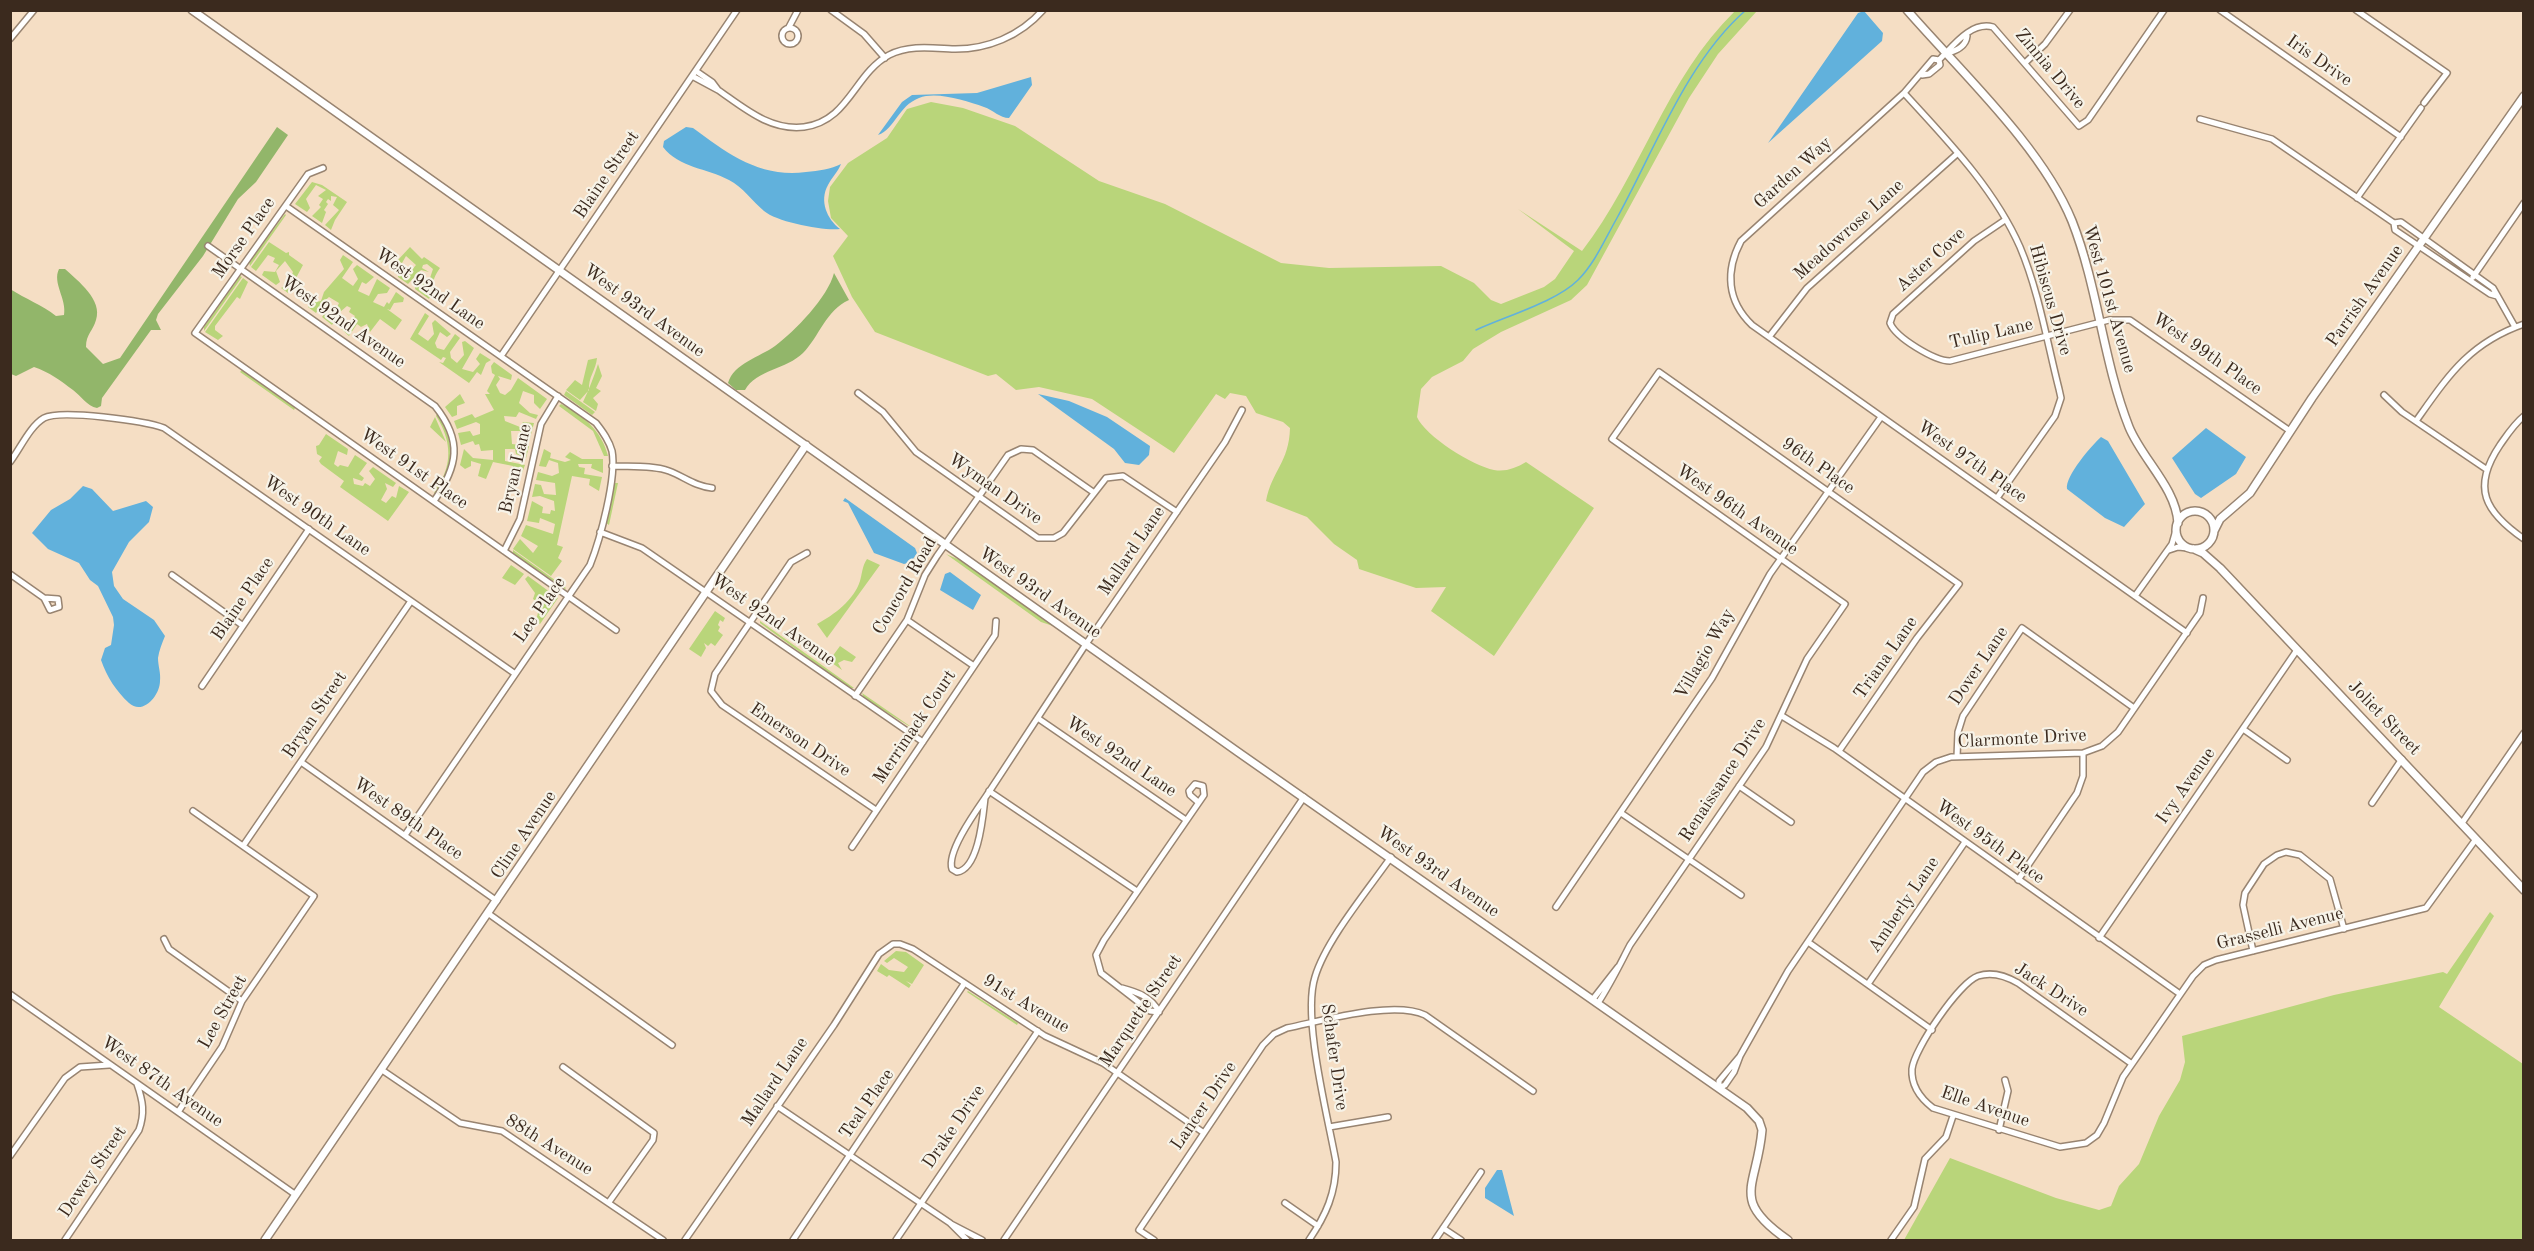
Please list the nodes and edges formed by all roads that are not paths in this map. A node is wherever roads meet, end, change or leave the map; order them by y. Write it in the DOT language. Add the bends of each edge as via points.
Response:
graph roads {
  1 [pos="34,10"];
  2 [pos="192,10"];
  3 [pos="737,10"];
  4 [pos="798,10"];
  5 [pos="831,10"];
  6 [pos="1042,10"];
  7 [pos="1907,10"];
  8 [pos="2070,10"];
  9 [pos="2164,10"];
  10 [pos="2220,10"];
  11 [pos="2356,10"];
  12 [pos="789,27"];
  13 [pos="10,39"];
  14 [pos="1946,54"];
  15 [pos="885,58"];
  16 [pos="2026,62"];
  17 [pos="694,74"];
  18 [pos="1904,93"];
  19 [pos="2523,96"];
  20 [pos="2200,119"];
  21 [pos="2401,136"];
  22 [pos="1958,153"];
  23 [pos="323,168"];
  24 [pos="2357,198"];
  25 [pos="2523,203"];
  26 [pos="286,206"];
  27 [pos="2005,220"];
  28 [pos="2394,223"];
  29 [pos="2421,242"];
  30 [pos="208,246"];
  31 [pos="241,268"];
  32 [pos="560,270"];
  33 [pos="2473,278"];
  34 [pos="1741,314"];
  35 [pos="2101,322"];
  36 [pos="2523,324"];
  37 [pos="2515,327"];
  38 [pos="1895,331"];
  39 [pos="195,333"];
  40 [pos="1768,337"];
  41 [pos="2046,337"];
  42 [pos="501,356"];
  43 [pos="1659,372"];
  44 [pos="858,393"];
  45 [pos="2384,394"];
  46 [pos="558,396"];
  47 [pos="1242,410"];
  48 [pos="2523,416"];
  49 [pos="1881,417"];
  50 [pos="2416,422"];
  51 [pos="2290,431"];
  52 [pos="806,445"];
  53 [pos="10,462"];
  54 [pos="612,466"];
  55 [pos="2486,469"];
  56 [pos="712,488"];
  57 [pos="1093,492"];
  58 [pos="1828,492"];
  59 [pos="979,496"];
  60 [pos="2170,496"];
  61 [pos="1997,498"];
  62 [pos="434,501"];
  63 [pos="2230,511"];
  64 [pos="1177,512"];
  65 [pos="2194,512"];
  66 [pos="2203,513"];
  67 [pos="2177,527"];
  68 [pos="309,529"];
  69 [pos="2214,531"];
  70 [pos="600,532"];
  71 [pos="2523,539"];
  72 [pos="2212,540"];
  73 [pos="946,544"];
  74 [pos="2191,548"];
  75 [pos="504,551"];
  76 [pos="807,553"];
  77 [pos="2166,553"];
  78 [pos="1780,559"];
  79 [pos="2220,568"];
  80 [pos="10,574"];
  81 [pos="172,575"];
  82 [pos="1959,584"];
  83 [pos="707,592"];
  84 [pos="2135,596"];
  85 [pos="568,597"];
  86 [pos="44,598"];
  87 [pos="2203,598"];
  88 [pos="411,600"];
  89 [pos="1845,604"];
  90 [pos="907,620"];
  91 [pos="996,621"];
  92 [pos="751,622"];
  93 [pos="242,625"];
  94 [pos="616,630"];
  95 [pos="2187,633"];
  96 [pos="1086,644"];
  97 [pos="2297,650"];
  98 [pos="974,666"];
  99 [pos="514,673"];
  100 [pos="202,686"];
  101 [pos="855,696"];
  102 [pos="2134,708"];
  103 [pos="1782,716"];
  104 [pos="1039,719"];
  105 [pos="2243,729"];
  106 [pos="2523,733"];
  107 [pos="922,742"];
  108 [pos="1839,751"];
  109 [pos="2083,753"];
  110 [pos="1957,757"];
  111 [pos="2402,759"];
  112 [pos="2287,760"];
  113 [pos="301,762"];
  114 [pos="1739,786"];
  115 [pos="990,791"];
  116 [pos="1304,797"];
  117 [pos="985,798"];
  118 [pos="1905,799"];
  119 [pos="1198,802"];
  120 [pos="2372,803"];
  121 [pos="876,810"];
  122 [pos="193,811"];
  123 [pos="1621,813"];
  124 [pos="1186,820"];
  125 [pos="1791,822"];
  126 [pos="2462,823"];
  127 [pos="405,835"];
  128 [pos="2476,839"];
  129 [pos="1965,842"];
  130 [pos="243,846"];
  131 [pos="852,847"];
  132 [pos="1391,857"];
  133 [pos="1688,860"];
  134 [pos="2018,880"];
  135 [pos="2523,890"];
  136 [pos="1137,891"];
  137 [pos="1741,895"];
  138 [pos="497,901"];
  139 [pos="1556,907"];
  140 [pos="489,914"];
  141 [pos="2344,929"];
  142 [pos="2099,938"];
  143 [pos="164,939"];
  144 [pos="1808,942"];
  145 [pos="893,944"];
  146 [pos="2253,951"];
  147 [pos="964,984"];
  148 [pos="1868,984"];
  149 [pos="10,994"];
  150 [pos="2180,994"];
  151 [pos="242,1001"];
  152 [pos="1595,1001"];
  153 [pos="1159,1012"];
  154 [pos="1312,1023"];
  155 [pos="1932,1030"];
  156 [pos="1038,1031"];
  157 [pos="672,1045"];
  158 [pos="2132,1064"];
  159 [pos="111,1065"];
  160 [pos="563,1067"];
  161 [pos="382,1070"];
  162 [pos="1118,1072"];
  163 [pos="2005,1080"];
  164 [pos="137,1083"];
  165 [pos="1719,1088"];
  166 [pos="1533,1091"];
  167 [pos="777,1106"];
  168 [pos="178,1112"];
  169 [pos="1953,1116"];
  170 [pos="1388,1117"];
  171 [pos="1329,1127"];
  172 [pos="1999,1130"];
  173 [pos="1204,1133"];
  174 [pos="2079,1145"];
  175 [pos="849,1155"];
  176 [pos="10,1156"];
  177 [pos="1481,1172"];
  178 [pos="296,1195"];
  179 [pos="609,1202"];
  180 [pos="920,1203"];
  181 [pos="1285,1203"];
  182 [pos="950,1224"];
  183 [pos="1318,1226"];
  184 [pos="1443,1228"];
  185 [pos="65,1240"];
  186 [pos="266,1240"];
  187 [pos="663,1240"];
  188 [pos="685,1240"];
  189 [pos="793,1240"];
  190 [pos="896,1240"];
  191 [pos="968,1240"];
  192 [pos="982,1240"];
  193 [pos="1004,1240"];
  194 [pos="1154,1240"];
  195 [pos="1309,1240"];
  196 [pos="1435,1240"];
  197 [pos="1461,1240"];
  198 [pos="1788,1240"];
  199 [pos="1891,1240"];
  1 -- 13 [label="street"];
  2 -- 32 [label="street, West 93rd Avenue"];
  3 -- 17 [label="street, Blaine Street"];
  4 -- 12 [label="street"];
  5 -- 15 [label="street" via="864,34"];
  6 -- 15 [label="street" via="1014,34 996,42 972,48 908,49"];
  7 -- 14 [label="street, West 101st Avenue"];
  8 -- 16 [label="street"];
  9 -- 16 [label="street, Zinnia Drive" via="2088,120 2079,126"];
  10 -- 21 [label="street, Iris Drive"];
  11 -- 21 [label="street" via="2447,73"];
  14 -- 16 [label="street, Zinnia Drive" via="1956,51 1967,36 1982,26 1993,27"];
  14 -- 18 [label="street, Garden Way" via="1939,60 1933,59"];
  14 -- 35 [label="street, West 101st Avenue" via="2023,143 2061,199 2080,242"];
  15 -- 17 [label="street" via="836,113 805,127 766,122 712,82"];
  17 -- 32 [label="street, Blaine Street"];
  18 -- 22 [label="street, Hibiscus Drive"];
  18 -- 34 [label="street, Garden Way" via="1741,241 1730,279"];
  19 -- 29 [label="street, Parrish Avenue"];
  20 -- 24 [label="street" via="2272,139"];
  21 -- 24 [label="street"];
  22 -- 27 [label="street, Hibiscus Drive"];
  22 -- 40 [label="street, Meadowrose Lane" via="1807,288"];
  23 -- 26 [label="street, Morse Place" via="308,174"];
  24 -- 28 [label="street"];
  25 -- 33 [label="street"];
  26 -- 31 [label="street, Morse Place"];
  26 -- 42 [label="street, West 92nd Lane"];
  27 -- 38 [label="street, Aster Cove" via="1974,241 1893,314 1890,323"];
  27 -- 41 [label="street, Hibiscus Drive" via="2027,265"];
  28 -- 29 [label="street" via="2401,222"];
  28 -- 29 [label="street" via="2395,230"];
  29 -- 33 [label="street"];
  29 -- 51 [label="street, Parrish Avenue"];
  30 -- 31 [label="street, West 92nd Avenue"];
  31 -- 39 [label="street, Morse Place"];
  31 -- 62 [label="street, West 92nd Avenue" via="435,406 451,431 454,448 452,472"];
  32 -- 42 [label="street, Blaine Street"];
  32 -- 52 [label="street, West 93rd Avenue"];
  33 -- 37 [label="street" via="2506,306"];
  34 -- 40 [label="street, West 97th Place"];
  35 -- 41 [label="street, Tulip Lane"];
  35 -- 51 [label="street, West 99th Place" via="2121,318 2137,323"];
  35 -- 60 [label="street, West 101st Avenue" via="2129,427"];
  36 -- 37 [label="street"];
  37 -- 50 [label="street" via="2486,341 2462,360"];
  38 -- 41 [label="street, Tulip Lane" via="1933,358 1946,361"];
  39 -- 62 [label="street, West 91st Place"];
  40 -- 49 [label="street, West 97th Place"];
  41 -- 61 [label="street, Hibiscus Drive" via="2060,389 2059,407"];
  42 -- 46 [label="street, West 92nd Lane"];
  43 -- 58 [label="street, 96th Place"];
  43 -- 78 [label="street, West 96th Avenue" via="1612,439"];
  44 -- 59 [label="street, Wyman Drive" via="883,412 916,452"];
  45 -- 50 [label="street"];
  46 -- 54 [label="street, Lee Place" via="601,430 611,449"];
  46 -- 75 [label="street, Bryan Lane" via="541,424 520,519"];
  47 -- 64 [label="street, Mallard Lane"];
  48 -- 55 [label="street"];
  49 -- 58 [label="street, Villagio Way"];
  49 -- 61 [label="street, West 97th Place"];
  50 -- 55 [label="street"];
  51 -- 63 [label="street, Parrish Avenue" via="2250,493"];
  52 -- 73 [label="street, West 93rd Avenue"];
  52 -- 83 [label="street, Cline Avenue"];
  53 -- 68 [label="street, West 90th Lane" via="44,418 59,415 151,423 164,428"];
  54 -- 56 [label="street" via="659,468 696,486"];
  54 -- 70 [label="street, Lee Place"];
  55 -- 71 [label="street" via="2485,494 2493,512"];
  57 -- 59 [label="street, Wyman Drive" via="1063,533 1054,538 1038,538"];
  57 -- 59 [label="street, Concord Road" via="1034,450 1021,449 1008,455"];
  57 -- 64 [label="street, Wyman Drive" via="1106,478 1123,476"];
  58 -- 78 [label="street, Villagio Way"];
  58 -- 82 [label="street, 96th Place"];
  59 -- 73 [label="street, Concord Road"];
  60 -- 65 [label="street, West 101st Avenue" via="2181,508"];
  60 -- 67 [label="street, West 101st Avenue"];
  61 -- 84 [label="street, West 97th Place"];
  62 -- 75 [label="street, West 91st Place"];
  63 -- 66 [label="street"];
  63 -- 69 [label="street, Parrish Avenue"];
  64 -- 96 [label="street, Mallard Lane"];
  65 -- 66 [label="street"];
  65 -- 67 [label="street" via="2183,516"];
  66 -- 69 [label="street"];
  67 -- 74 [label="street" via="2179,539"];
  67 -- 77 [label="street"];
  68 -- 88 [label="street, West 90th Lane"];
  68 -- 93 [label="street, Blaine Place"];
  69 -- 72 [label="street, Parrish Avenue"];
  70 -- 83 [label="street, West 92nd Avenue" via="636,544"];
  70 -- 85 [label="street, Lee Place" via="590,565"];
  72 -- 74 [label="street" via="2206,546"];
  72 -- 79 [label="street, Joliet Street" via="2211,552"];
  73 -- 90 [label="street, Concord Road" via="926,575"];
  73 -- 96 [label="street, West 93rd Avenue"];
  74 -- 77 [label="street" via="2176,547"];
  74 -- 79 [label="street, Joliet Street" via="2204,553"];
  75 -- 85 [label="street, West 91st Place"];
  76 -- 92 [label="street" via="794,558"];
  77 -- 84 [label="street"];
  78 -- 89 [label="street, West 96th Avenue"];
  78 -- 123 [label="street, Villagio Way" via="1712,678"];
  79 -- 97 [label="street, Joliet Street"];
  80 -- 86 [label="street"];
  81 -- 93 [label="street"];
  82 -- 108 [label="street, Triana Lane"];
  83 -- 92 [label="street, West 92nd Avenue"];
  83 -- 138 [label="street, Cline Avenue"];
  84 -- 95 [label="street, West 97th Place"];
  85 -- 94 [label="street, West 91st Place"];
  85 -- 99 [label="street, Lee Place"];
  87 -- 95 [label="street, Clarmonte Drive" via="2200,613"];
  88 -- 99 [label="street, West 90th Lane"];
  88 -- 113 [label="street, Bryan Street"];
  89 -- 103 [label="street, Renaissance Drive" via="1807,658"];
  90 -- 98 [label="street"];
  90 -- 101 [label="street, Concord Road"];
  91 -- 98 [label="street, Merrimack Court" via="995,636"];
  92 -- 101 [label="street, West 92nd Avenue"];
  92 -- 121 [label="street, Emerson Drive" via="715,674 711,691 722,705"];
  93 -- 100 [label="street, Blaine Place"];
  95 -- 102 [label="street, Clarmonte Drive"];
  96 -- 104 [label="street, Mallard Lane"];
  96 -- 116 [label="street, West 93rd Avenue"];
  97 -- 105 [label="street, Ivy Avenue"];
  97 -- 111 [label="street, Joliet Street"];
  98 -- 107 [label="street, Merrimack Court"];
  99 -- 127 [label="street, Lee Place"];
  101 -- 107 [label="street, West 92nd Avenue"];
  102 -- 109 [label="street, Clarmonte Drive" via="2111,740"];
  102 -- 110 [label="street, Dover Lane" via="2022,628 1963,716"];
  103 -- 108 [label="street, West 95th Place"];
  103 -- 114 [label="street, Renaissance Drive"];
  104 -- 115 [label="street, Mallard Lane"];
  104 -- 124 [label="street, West 92nd Lane"];
  105 -- 112 [label="street"];
  105 -- 142 [label="street, Ivy Avenue"];
  106 -- 126 [label="street"];
  107 -- 121 [label="street, Merrimack Court"];
  108 -- 118 [label="street, West 95th Place"];
  109 -- 110 [label="street, Clarmonte Drive"];
  109 -- 134 [label="street" via="2083,776 2077,793"];
  110 -- 118 [label="street, Clarmonte Drive" via="1941,760 1927,769"];
  111 -- 120 [label="street"];
  111 -- 126 [label="street, Joliet Street"];
  113 -- 127 [label="street, West 89th Place"];
  113 -- 130 [label="street, Bryan Street"];
  114 -- 125 [label="street"];
  114 -- 133 [label="street, Renaissance Drive"];
  115 -- 117 [label="street, Mallard Lane"];
  115 -- 136 [label="street"];
  116 -- 132 [label="street, West 93rd Avenue"];
  116 -- 153 [label="street, Marquette Street"];
  117 -- 117 [label="street, Mallard Lane" via="977,845 966,867 957,872 951,860"];
  118 -- 129 [label="street, West 95th Place"];
  118 -- 144 [label="street, Clarmonte Drive"];
  119 -- 124 [label="street"];
  121 -- 131 [label="street, Merrimack Court"];
  122 -- 130 [label="street"];
  123 -- 133 [label="street"];
  123 -- 139 [label="street, Villagio Way"];
  124 -- 136 [label="street"];
  126 -- 128 [label="street, Joliet Street"];
  127 -- 138 [label="street, West 89th Place"];
  128 -- 135 [label="street, Joliet Street"];
  128 -- 141 [label="street, Grasselli Avenue" via="2426,908"];
  129 -- 134 [label="street, West 95th Place"];
  129 -- 148 [label="street, Amberly Lane"];
  130 -- 151 [label="street, Lee Street" via="314,896"];
  132 -- 152 [label="street, West 93rd Avenue"];
  132 -- 154 [label="street, Schafer Drive" via="1324,956 1312,988"];
  133 -- 137 [label="street"];
  133 -- 152 [label="street, Renaissance Drive"];
  134 -- 142 [label="street, West 95th Place"];
  136 -- 153 [label="street" via="1099,948 1098,967 1150,1011"];
  138 -- 140 [label="street, Cline Avenue"];
  140 -- 157 [label="street"];
  140 -- 161 [label="street, Cline Avenue"];
  141 -- 146 [label="street, Grasselli Avenue"];
  141 -- 146 [label="street" via="2326,873 2300,855 2286,852 2264,864 2245,892 2243,905"];
  142 -- 150 [label="street, West 95th Place"];
  143 -- 151 [label="street" via="169,949"];
  144 -- 148 [label="street"];
  144 -- 165 [label="street, Clarmonte Drive" via="1740,1056 1719,1080"];
  145 -- 147 [label="street, 91st Avenue" via="913,949"];
  145 -- 167 [label="street, Mallard Lane" via="879,954"];
  146 -- 150 [label="street, Grasselli Avenue" via="2204,965"];
  147 -- 156 [label="street, 91st Avenue"];
  147 -- 175 [label="street, Teal Place"];
  148 -- 155 [label="street"];
  149 -- 159 [label="street, West 87th Avenue"];
  150 -- 158 [label="street, Grasselli Avenue"];
  151 -- 168 [label="street, Lee Street" via="222,1047"];
  152 -- 165 [label="street, West 93rd Avenue"];
  153 -- 162 [label="street, Marquette Street"];
  154 -- 166 [label="street, Lancer Drive" via="1389,1009 1412,1009"];
  154 -- 171 [label="street, Schafer Drive"];
  154 -- 173 [label="street, Lancer Drive" via="1287,1028 1263,1045"];
  155 -- 158 [label="street, Jack Drive" via="1965,984 1978,976 1999,974 2018,983"];
  155 -- 169 [label="street, Elle Avenue" via="1914,1062 1915,1086 1927,1103"];
  156 -- 162 [label="street, 91st Avenue"];
  156 -- 180 [label="street, Drake Drive"];
  158 -- 174 [label="street, Grasselli Avenue" via="2097,1135"];
  159 -- 164 [label="street, West 87th Avenue"];
  159 -- 176 [label="street" via="80,1067 72,1072"];
  160 -- 179 [label="street" via="654,1133"];
  161 -- 178 [label="street, Cline Avenue"];
  161 -- 179 [label="street, 88th Avenue" via="460,1123 502,1131"];
  162 -- 173 [label="street, 91st Avenue"];
  162 -- 193 [label="street, Marquette Street"];
  163 -- 172 [label="street" via="2008,1091"];
  164 -- 168 [label="street, West 87th Avenue"];
  164 -- 185 [label="street, Dewey Street" via="143,1117 139,1130"];
  165 -- 198 [label="street, West 93rd Avenue" via="1759,1121 1761,1143 1751,1194 1754,1210 1764,1223"];
  167 -- 175 [label="street"];
  167 -- 188 [label="street, Mallard Lane"];
  168 -- 178 [label="street, West 87th Avenue"];
  169 -- 172 [label="street, Elle Avenue"];
  169 -- 199 [label="street" via="1946,1137 1925,1159 1918,1196 1903,1227"];
  170 -- 171 [label="street"];
  171 -- 183 [label="street, Schafer Drive" via="1336,1182"];
  172 -- 174 [label="street, Elle Avenue" via="2060,1147"];
  173 -- 194 [label="street, Lancer Drive" via="1139,1230"];
  175 -- 180 [label="street"];
  175 -- 189 [label="street, Teal Place"];
  177 -- 184 [label="street"];
  178 -- 186 [label="street, Cline Avenue"];
  179 -- 187 [label="street, 88th Avenue"];
  180 -- 182 [label="street"];
  180 -- 190 [label="street, Drake Drive"];
  181 -- 183 [label="street"];
  182 -- 191 [label="street"];
  182 -- 192 [label="street"];
  183 -- 195 [label="street, Schafer Drive"];
  184 -- 196 [label="street"];
  184 -- 197 [label="street"];
}
